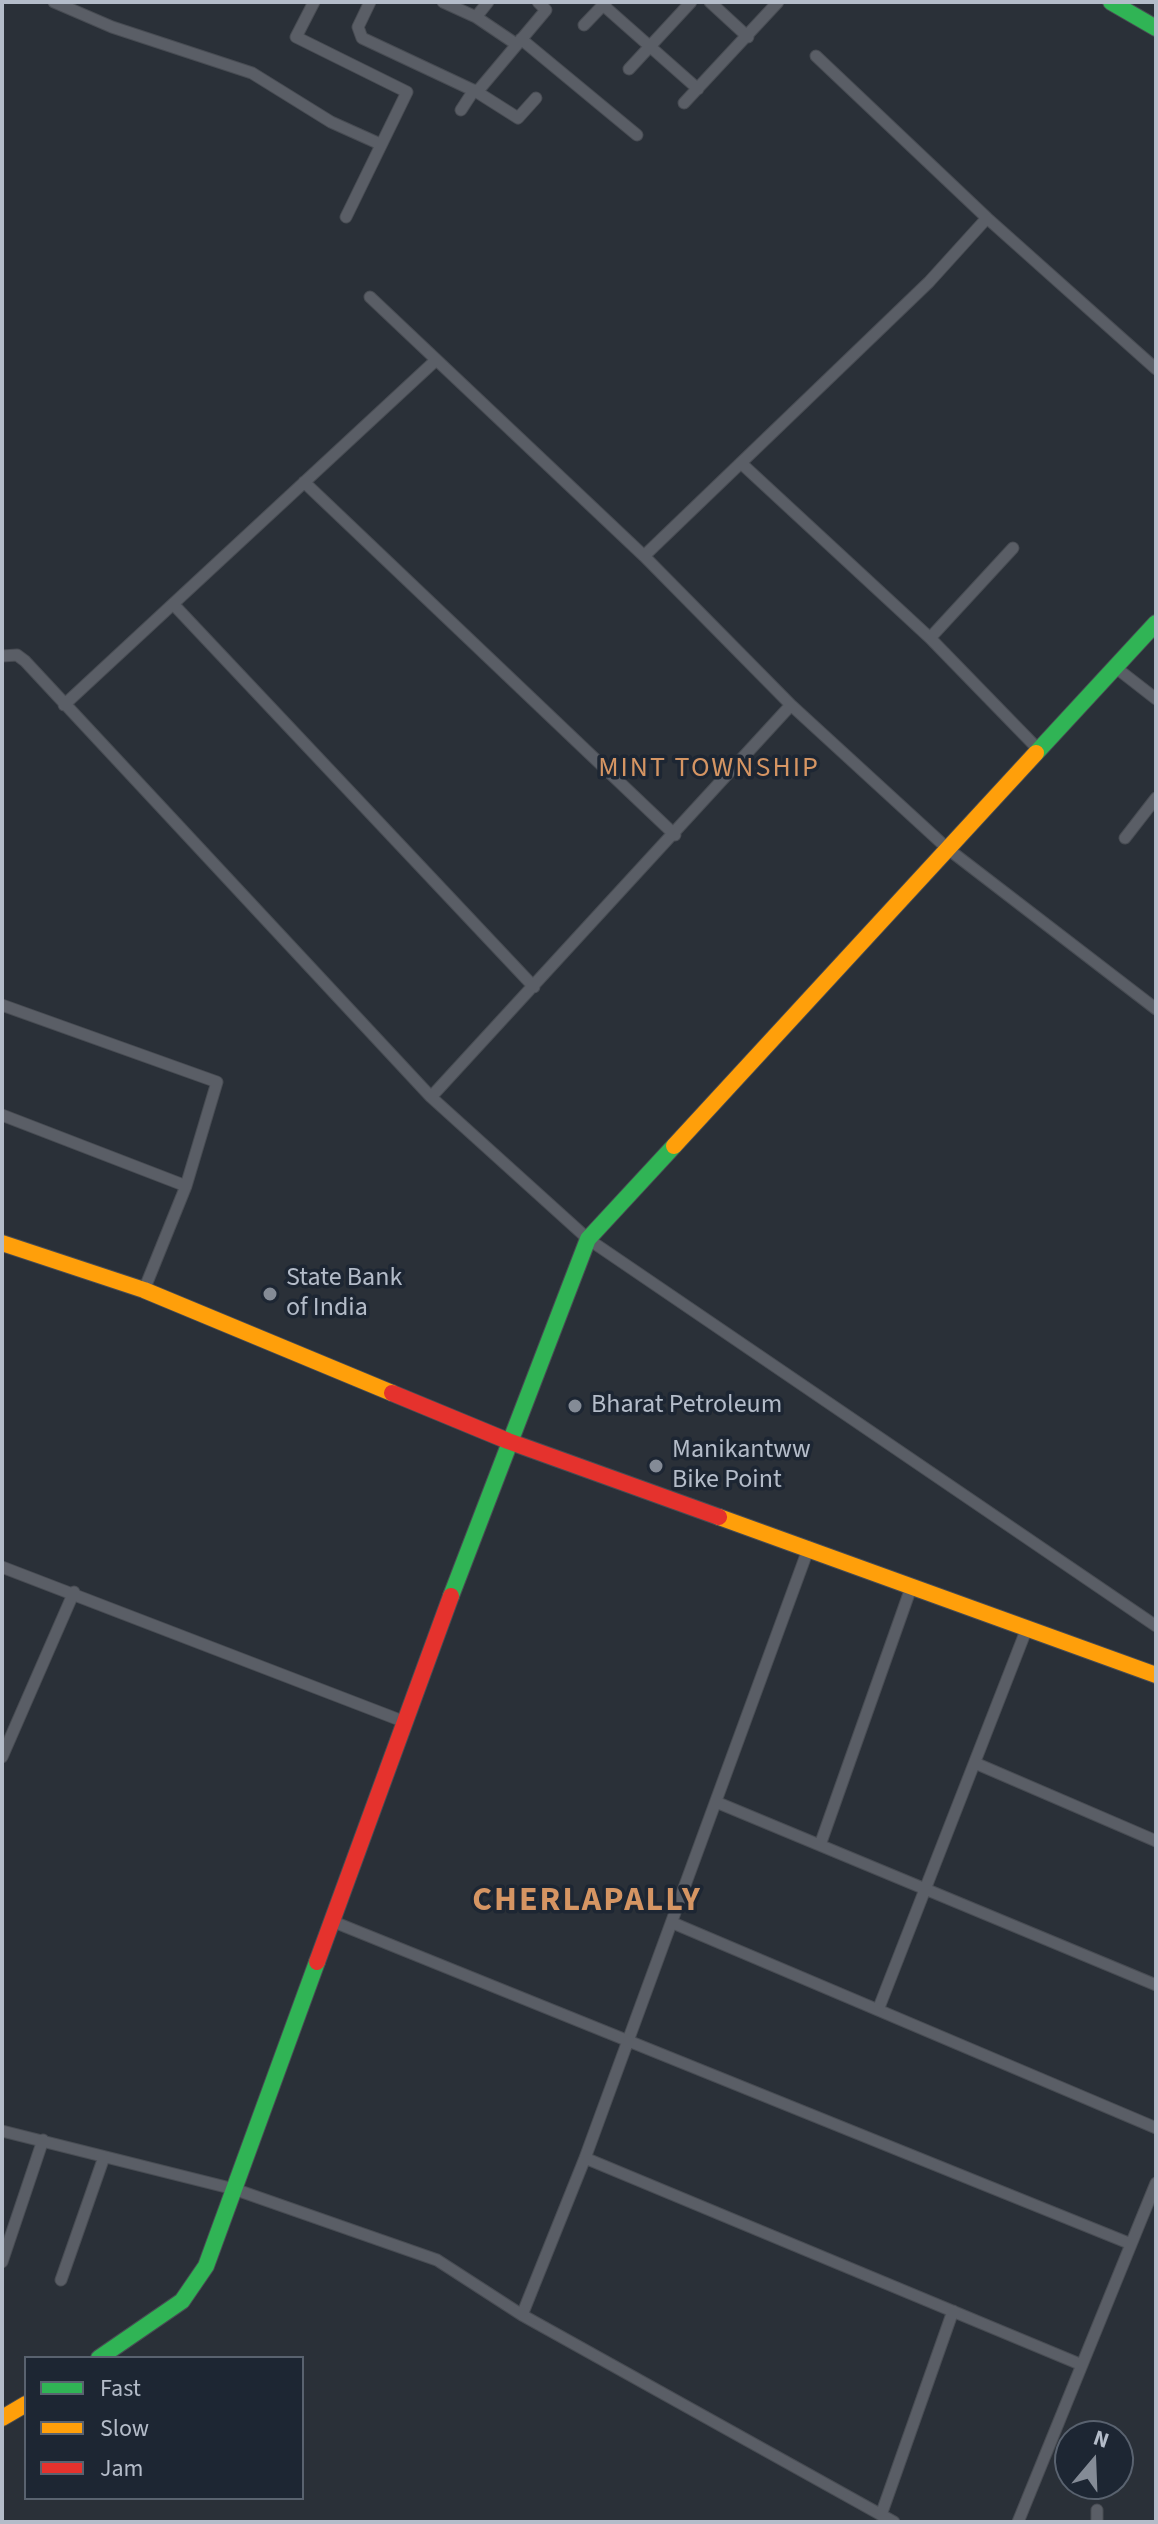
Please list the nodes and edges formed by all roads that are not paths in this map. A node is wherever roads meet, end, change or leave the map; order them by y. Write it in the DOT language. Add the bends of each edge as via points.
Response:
graph roads {
  1 [pos="54,2"];
  2 [pos="314,2"];
  3 [pos="370,2"];
  4 [pos="443,2"];
  5 [pos="488,2"];
  6 [pos="691,2"];
  7 [pos="710,2"];
  8 [pos="778,2"];
  9 [pos="1111,2"];
  10 [pos="604,4"];
  11 [pos="546,5"];
  12 [pos="476,17"];
  13 [pos="584,25"];
  14 [pos="1156,28"];
  15 [pos="748,37"];
  16 [pos="518,42"];
  17 [pos="650,46"];
  18 [pos="816,56"];
  19 [pos="629,69"];
  20 [pos="698,89"];
  21 [pos="475,91"];
  22 [pos="536,98"];
  23 [pos="684,103"];
  24 [pos="461,110"];
  25 [pos="637,135"];
  26 [pos="380,144"];
  27 [pos="346,217"];
  28 [pos="987,218"];
  29 [pos="370,297"];
  30 [pos="435,361"];
  31 [pos="1156,369"];
  32 [pos="742,464"];
  33 [pos="304,482"];
  34 [pos="1013,548"];
  35 [pos="644,556"];
  36 [pos="174,605"];
  37 [pos="1156,623"];
  38 [pos="930,638"];
  39 [pos="2,656"];
  40 [pos="1115,667"];
  41 [pos="1156,699"];
  42 [pos="64,705"];
  43 [pos="791,705"];
  44 [pos="1037,748"];
  45 [pos="1156,798"];
  46 [pos="675,835"];
  47 [pos="1125,838"];
  48 [pos="948,849"];
  49 [pos="534,987"];
  50 [pos="2,1005"];
  51 [pos="1156,1009"];
  52 [pos="431,1097"];
  53 [pos="2,1115"];
  54 [pos="186,1186"];
  55 [pos="588,1239"];
  56 [pos="2,1243"];
  57 [pos="144,1290"];
  58 [pos="508,1441"];
  59 [pos="809,1547"];
  60 [pos="2,1567"];
  61 [pos="912,1585"];
  62 [pos="74,1592"];
  63 [pos="1156,1626"];
  64 [pos="1027,1628"];
  65 [pos="1156,1675"];
  66 [pos="405,1722"];
  67 [pos="2,1757"];
  68 [pos="975,1763"];
  69 [pos="716,1802"];
  70 [pos="1156,1841"];
  71 [pos="820,1845"];
  72 [pos="925,1889"];
  73 [pos="334,1922"];
  74 [pos="673,1923"];
  75 [pos="1156,1985"];
  76 [pos="878,2010"];
  77 [pos="629,2042"];
  78 [pos="1156,2128"];
  79 [pos="2,2131"];
  80 [pos="43,2140"];
  81 [pos="104,2157"];
  82 [pos="585,2158"];
  83 [pos="1156,2183"];
  84 [pos="234,2189"];
  85 [pos="1131,2244"];
  86 [pos="2,2262"];
  87 [pos="61,2280"];
  88 [pos="953,2311"];
  89 [pos="522,2315"];
  90 [pos="102,2356"];
  91 [pos="1082,2365"];
  92 [pos="24,2405"];
  93 [pos="2,2418"];
  94 [pos="881,2515"];
  95 [pos="894,2522"];
  96 [pos="1018,2522"];
  1 -- 26 [label="street" via="237,67"];
  2 -- 26 [label="street" via="296,37 407,92"];
  3 -- 21 [label="street" via="358,27 362,38"];
  4 -- 12 [label="street"];
  5 -- 12 [label="street"];
  6 -- 17 [label="street"];
  7 -- 15 [label="street"];
  8 -- 15 [label="street"];
  9 -- 14 [label="street"];
  10 -- 13 [label="street"];
  10 -- 17 [label="street"];
  11 -- 16 [label="street"];
  12 -- 16 [label="street"];
  15 -- 20 [label="street"];
  16 -- 21 [label="street"];
  16 -- 25 [label="street"];
  17 -- 19 [label="street"];
  17 -- 20 [label="street"];
  18 -- 28 [label="street"];
  20 -- 23 [label="street"];
  21 -- 22 [label="street" via="518,118"];
  21 -- 24 [label="street"];
  26 -- 27 [label="street"];
  28 -- 31 [label="street"];
  28 -- 32 [label="street" via="929,282"];
  29 -- 30 [label="street"];
  30 -- 33 [label="street"];
  30 -- 35 [label="street"];
  32 -- 35 [label="street"];
  32 -- 38 [label="street"];
  33 -- 36 [label="street"];
  33 -- 46 [label="street"];
  34 -- 38 [label="street"];
  35 -- 43 [label="street"];
  36 -- 42 [label="street"];
  36 -- 49 [label="street"];
  37 -- 40 [label="street"];
  38 -- 44 [label="street"];
  39 -- 42 [label="street" via="17,655 25,661"];
  40 -- 41 [label="street"];
  40 -- 44 [label="street"];
  42 -- 52 [label="street"];
  43 -- 46 [label="street"];
  43 -- 48 [label="street"];
  44 -- 48 [label="street"];
  45 -- 47 [label="street"];
  46 -- 49 [label="street"];
  48 -- 51 [label="street"];
  48 -- 55 [label="street"];
  49 -- 52 [label="street"];
  50 -- 54 [label="street" via="217,1082"];
  52 -- 55 [label="street"];
  53 -- 54 [label="street"];
  54 -- 57 [label="street"];
  55 -- 58 [label="street"];
  55 -- 63 [label="street"];
  56 -- 57 [label="street"];
  57 -- 58 [label="street"];
  58 -- 59 [label="street"];
  58 -- 66 [label="street"];
  59 -- 61 [label="street"];
  59 -- 69 [label="street"];
  60 -- 62 [label="street"];
  61 -- 64 [label="street"];
  61 -- 71 [label="street"];
  62 -- 66 [label="street"];
  62 -- 67 [label="street"];
  64 -- 65 [label="street"];
  64 -- 68 [label="street"];
  66 -- 73 [label="street"];
  68 -- 70 [label="street"];
  68 -- 72 [label="street"];
  69 -- 71 [label="street"];
  69 -- 74 [label="street"];
  71 -- 72 [label="street"];
  72 -- 75 [label="street"];
  72 -- 76 [label="street"];
  73 -- 77 [label="street"];
  73 -- 84 [label="street"];
  74 -- 76 [label="street"];
  74 -- 77 [label="street"];
  76 -- 78 [label="street"];
  77 -- 82 [label="street"];
  77 -- 85 [label="street"];
  79 -- 80 [label="street"];
  80 -- 81 [label="street"];
  80 -- 86 [label="street"];
  81 -- 84 [label="street"];
  81 -- 87 [label="street"];
  82 -- 88 [label="street"];
  82 -- 89 [label="street"];
  83 -- 85 [label="street"];
  84 -- 89 [label="street" via="437,2260"];
  84 -- 90 [label="street" via="195,2286 182,2301"];
  85 -- 91 [label="street"];
  88 -- 91 [label="street"];
  88 -- 94 [label="street"];
  89 -- 94 [label="street"];
  91 -- 96 [label="street"];
  92 -- 93 [label="street"];
  94 -- 95 [label="street"];
}
